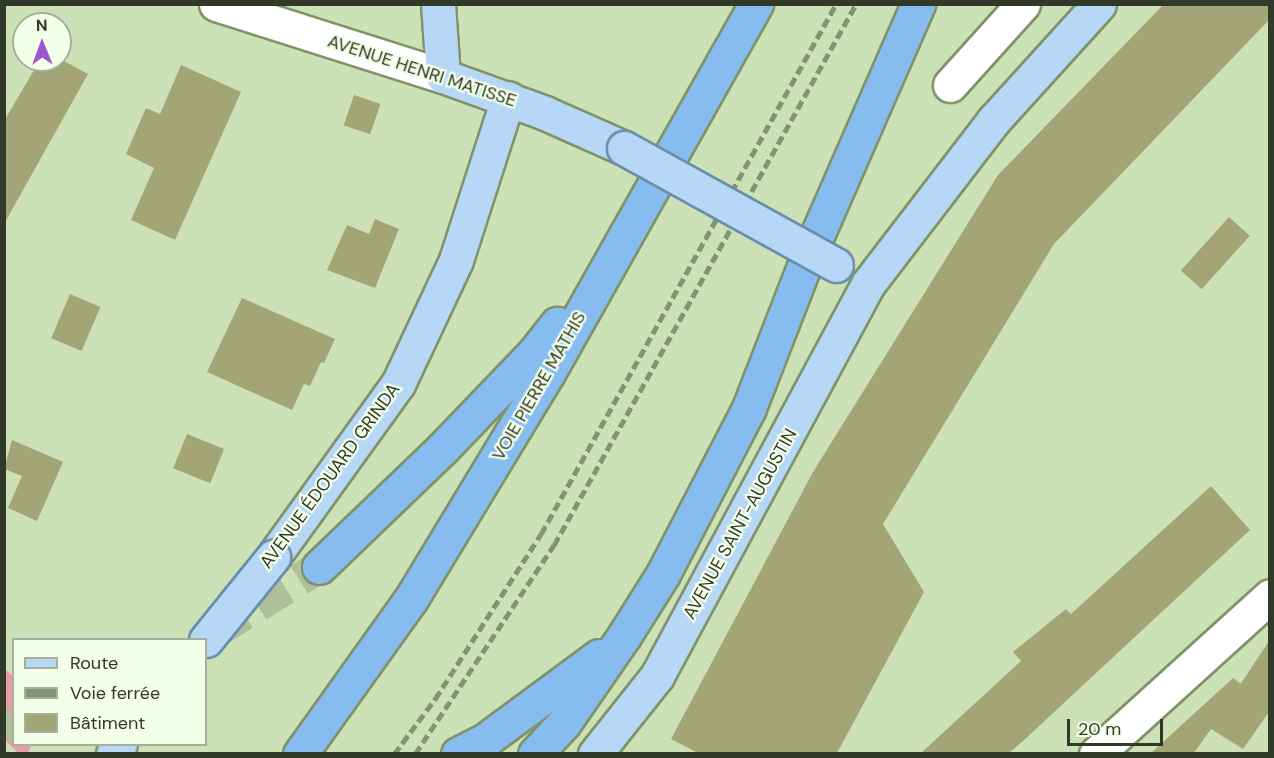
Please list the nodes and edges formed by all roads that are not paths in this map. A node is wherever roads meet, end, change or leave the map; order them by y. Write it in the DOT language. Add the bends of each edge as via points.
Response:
graph roads {
  1 [pos="438,4"];
  2 [pos="756,4"];
  3 [pos="918,4"];
  4 [pos="1023,4"];
  5 [pos="1099,4"];
  6 [pos="224,6"];
  7 [pos="443,76"];
  8 [pos="950,85"];
  9 [pos="508,98"];
  10 [pos="627,231"];
  11 [pos="868,284"];
  12 [pos="319,567"];
  13 [pos="1269,596"];
  14 [pos="624,636"];
  15 [pos="207,639"];
  16 [pos="300,753"];
  17 [pos="458,753"];
  18 [pos="535,753"];
  19 [pos="594,753"];
  20 [pos="1096,753"];
  1 -- 7 [label="main road"];
  2 -- 10 [label="highway, VOIE PIERRE MATHIS"];
  3 -- 14 [label="highway" via="808,256 749,408 663,574"];
  4 -- 8 [label="street"];
  5 -- 11 [label="main road, AVENUE SAINT-AUGUSTIN" via="994,120"];
  6 -- 7 [label="street, AVENUE HENRI MATISSE"];
  7 -- 9 [label="main road, AVENUE HENRI MATISSE"];
  9 -- 11 [label="main road, AVENUE HENRI MATISSE, bridge" via="624,148"];
  9 -- 15 [label="main road, AVENUE ÉDOUARD GRINDA, bridge" via="456,260 398,384 273,557"];
  10 -- 12 [label="highway" via="535,352 443,448"];
  10 -- 16 [label="highway, VOIE PIERRE MATHIS" via="548,373 411,599"];
  11 -- 19 [label="main road, AVENUE SAINT-AUGUSTIN" via="657,676"];
  13 -- 20 [label="street"];
  14 -- 17 [label="highway" via="551,694 484,741"];
  14 -- 18 [label="highway" via="564,723"];
}
